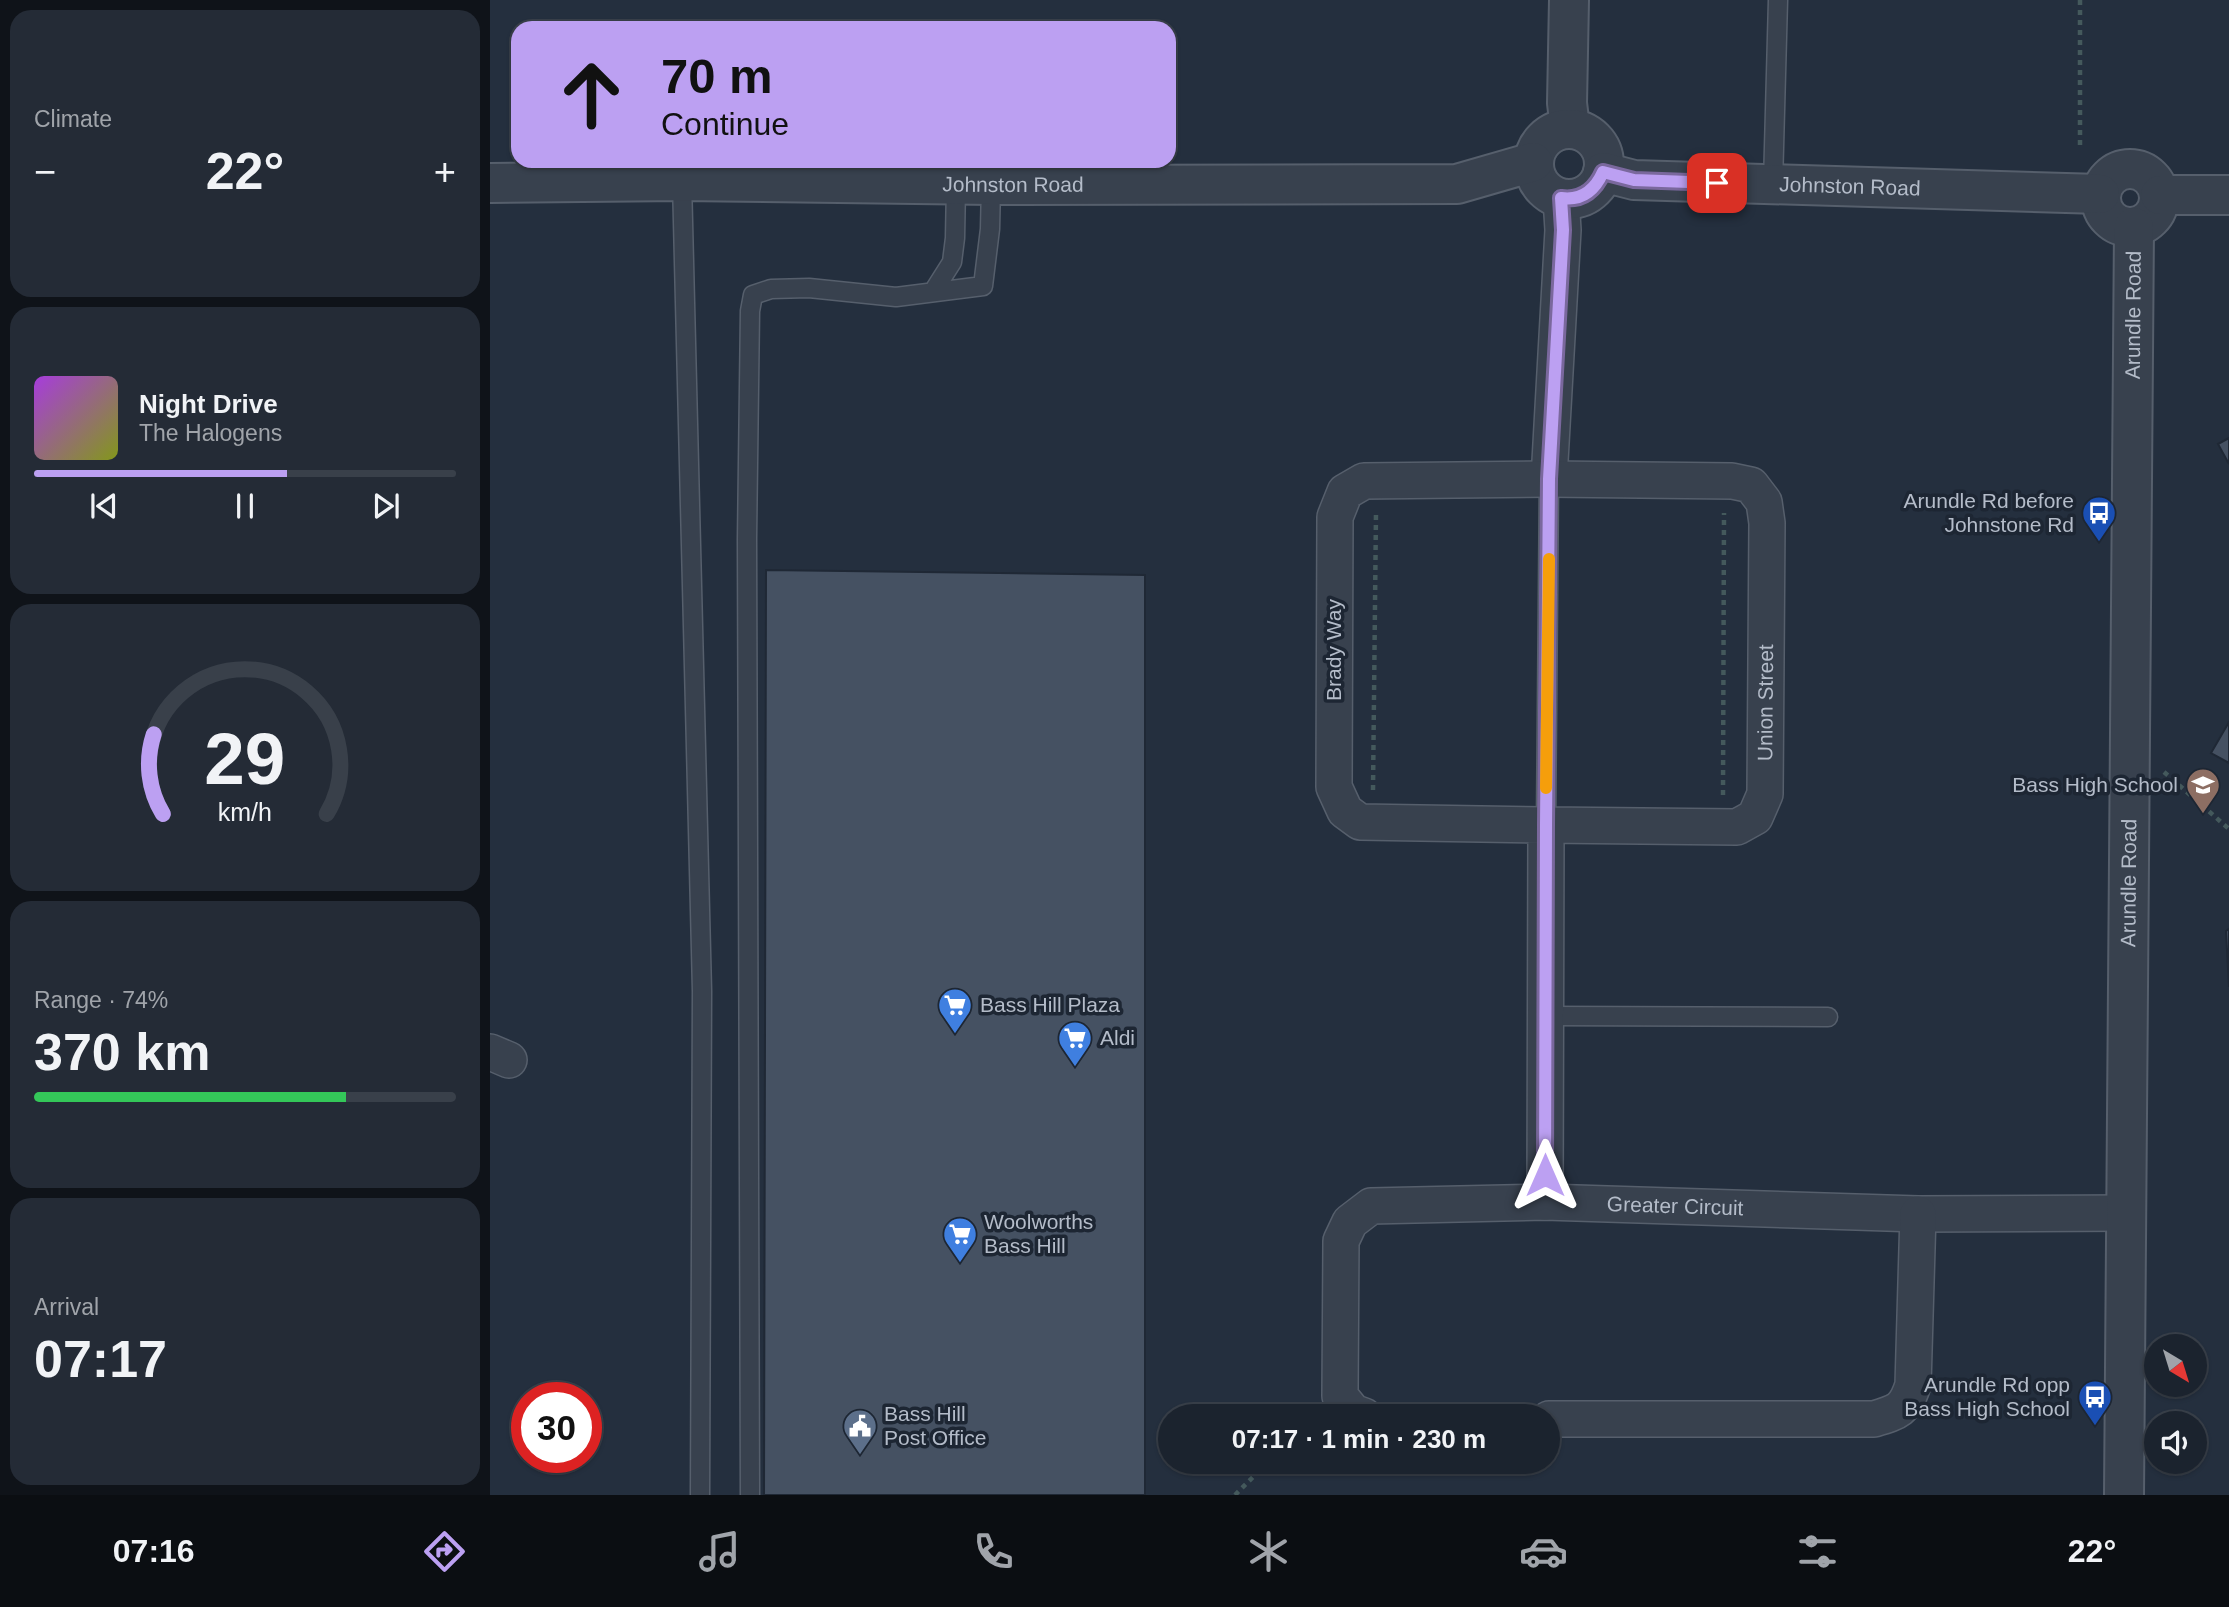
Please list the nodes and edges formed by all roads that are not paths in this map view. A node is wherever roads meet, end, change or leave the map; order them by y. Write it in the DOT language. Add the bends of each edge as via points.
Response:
graph roads {
  1 [pos="1570,0"];
  2 [pos="1778,0"];
  3 [pos="1570,128"];
  4 [pos="1533,162"];
  5 [pos="1603,172"];
  6 [pos="682,181"];
  7 [pos="490,183"];
  8 [pos="1773,184"];
  9 [pos="973,185"];
  10 [pos="2101,194"];
  11 [pos="2160,195"];
  12 [pos="2229,195"];
  13 [pos="1561,198"];
  14 [pos="2134,227"];
  15 [pos="933,292"];
  16 [pos="1549,479"];
  17 [pos="1546,825"];
  18 [pos="1546,1016"];
  19 [pos="1828,1017"];
  20 [pos="1545,1202"];
  21 [pos="2127,1213"];
  22 [pos="1918,1214"];
  23 [pos="1347,1404"];
  24 [pos="1560,1419"];
  25 [pos="700,1495"];
  26 [pos="750,1495"];
  27 [pos="2124,1495"];
  1 -- 3 [label="street"];
  2 -- 8 [label="lane"];
  3 -- 4 [label="street" via="1542,141"];
  3 -- 5 [label="street" via="1583,131 1600,148"];
  4 -- 9 [label="street, Johnston Road" via="1457,184"];
  4 -- 13 [label="street" via="1540,184"];
  5 -- 8 [label="street, Johnston Road" via="1634,180"];
  5 -- 13 [label="street" via="1591,191 1571,200"];
  6 -- 7 [label="street, Johnston Road"];
  6 -- 9 [label="street, Johnston Road"];
  6 -- 25 [label="lane" via="702,991"];
  8 -- 10 [label="street, Johnston Road"];
  9 -- 15 [label="lane" via="952,262"];
  9 -- 15 [label="lane" via="990,229 983,286"];
  10 -- 11 [label="street" via="2110,176 2133,169 2152,179"];
  10 -- 14 [label="street" via="2106,217"];
  11 -- 12 [label="street"];
  11 -- 14 [label="street" via="2154,215"];
  13 -- 16 [label="street"];
  14 -- 21 [label="street, Arundle Road"];
  15 -- 26 [label="lane" via="896,297 771,289 753,295 750,311"];
  16 -- 17 [label="lane"];
  16 -- 17 [label="street, Brady Way" via="1364,481 1345,492 1335,517 1334,787 1345,811 1360,822 1373,823"];
  16 -- 17 [label="street, Union Street" via="1724,481 1751,485 1764,502 1765,794 1755,817 1737,827"];
  17 -- 18 [label="street"];
  18 -- 19 [label="lane"];
  18 -- 20 [label="street"];
  20 -- 22 [label="street, Greater Circuit"];
  20 -- 23 [label="street, Greater Circuit" via="1371,1206 1350,1222 1341,1241 1340,1395"];
  21 -- 22 [label="street, Greater Circuit"];
  21 -- 27 [label="street, Arundle Road"];
  22 -- 24 [label="street" via="1913,1385 1908,1402 1894,1413 1874,1419"];
}
